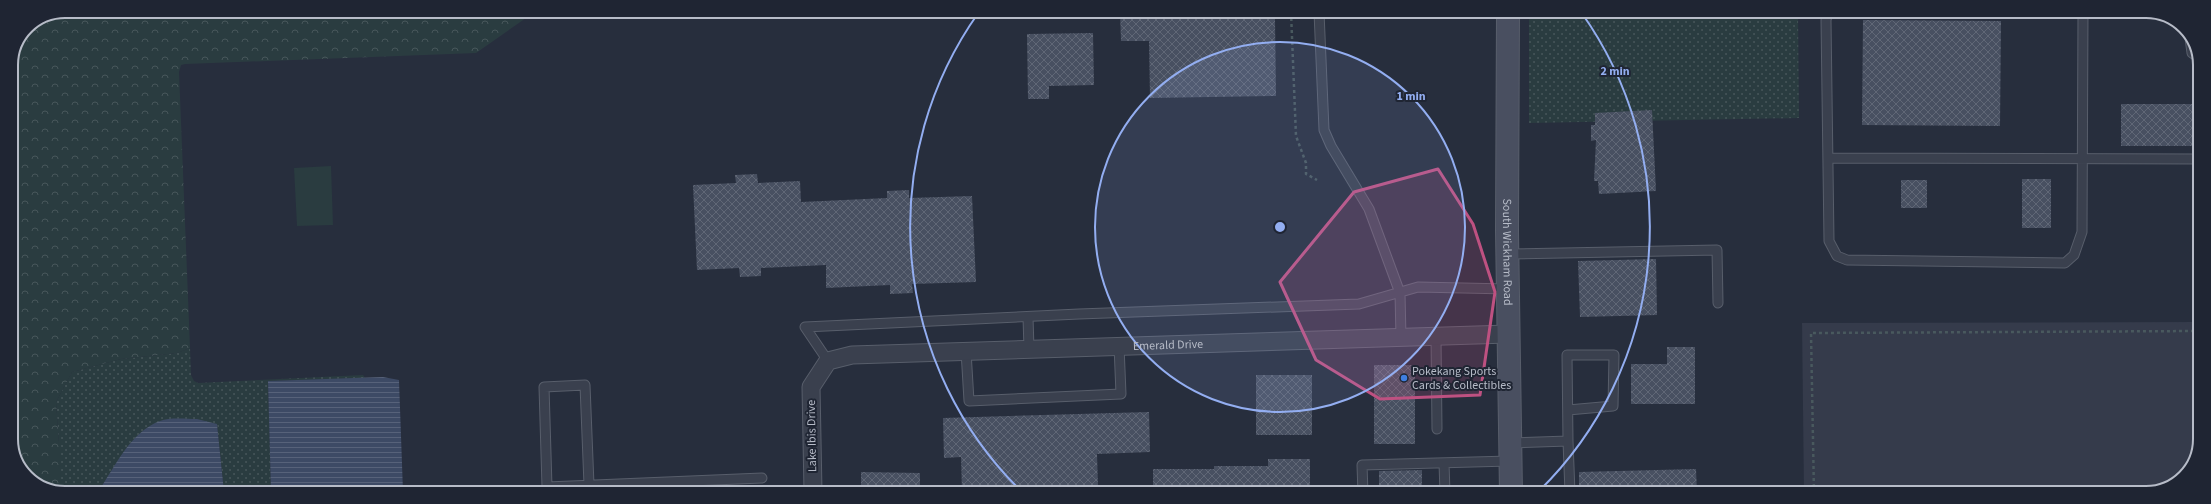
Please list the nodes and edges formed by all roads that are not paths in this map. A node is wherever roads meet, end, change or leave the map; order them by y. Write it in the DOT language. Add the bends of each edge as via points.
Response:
graph roads {
  1 [pos="1320,18"];
  2 [pos="1508,18"];
  3 [pos="1826,18"];
  4 [pos="2083,18"];
  5 [pos="1828,158"];
  6 [pos="2193,159"];
  7 [pos="2082,160"];
  8 [pos="1507,254"];
  9 [pos="1508,289"];
  10 [pos="1400,293"];
  11 [pos="1718,302"];
  12 [pos="1028,317"];
  13 [pos="1508,334"];
  14 [pos="1436,337"];
  15 [pos="1401,338"];
  16 [pos="1119,346"];
  17 [pos="1030,349"];
  18 [pos="966,351"];
  19 [pos="828,361"];
  20 [pos="1568,410"];
  21 [pos="1437,429"];
  22 [pos="1568,441"];
  23 [pos="1510,452"];
  24 [pos="1444,463"];
  25 [pos="762,478"];
  26 [pos="589,485"];
  27 [pos="547,486"];
  28 [pos="568,486"];
  29 [pos="601,486"];
  30 [pos="653,486"];
  31 [pos="813,486"];
  32 [pos="1363,486"];
  33 [pos="1445,486"];
  34 [pos="1510,486"];
  35 [pos="1570,486"];
  1 -- 10 [label="lane" via="1324,130 1330,146 1369,209"];
  2 -- 8 [label="main road, South Wickham Road"];
  3 -- 5 [label="lane"];
  4 -- 7 [label="lane"];
  5 -- 7 [label="lane"];
  5 -- 7 [label="lane" via="1829,241 1837,256 1847,260 2065,263 2074,255 2082,232"];
  6 -- 7 [label="lane"];
  8 -- 9 [label="main road, South Wickham Road"];
  8 -- 11 [label="lane" via="1717,250"];
  9 -- 10 [label="lane" via="1418,287"];
  9 -- 13 [label="main road, South Wickham Road"];
  10 -- 12 [label="lane" via="1359,304"];
  10 -- 15 [label="lane"];
  12 -- 17 [label="lane"];
  12 -- 19 [label="lane" via="805,327"];
  13 -- 14 [label="street, Emerald Drive"];
  13 -- 23 [label="main road, South Wickham Road"];
  14 -- 15 [label="street, Emerald Drive"];
  14 -- 21 [label="lane"];
  15 -- 16 [label="street, Emerald Drive"];
  16 -- 17 [label="street, Emerald Drive"];
  16 -- 18 [label="lane" via="1121,394 969,401"];
  17 -- 18 [label="street, Emerald Drive"];
  18 -- 19 [label="street, Emerald Drive" via="852,355"];
  19 -- 31 [label="street, Lake Ibis Drive" via="811,387"];
  20 -- 20 [label="lane" via="1567,355 1614,355 1612,406"];
  20 -- 22 [label="lane"];
  22 -- 23 [label="lane"];
  22 -- 35 [label="lane"];
  23 -- 24 [label="lane"];
  23 -- 34 [label="main road, South Wickham Road"];
  24 -- 32 [label="lane" via="1362,465"];
  24 -- 33 [label="lane"];
  25 -- 30 [label="lane"];
  26 -- 27 [label="lane" via="585,385 544,387"];
  26 -- 28 [label="lane"];
  26 -- 29 [label="lane"];
}
